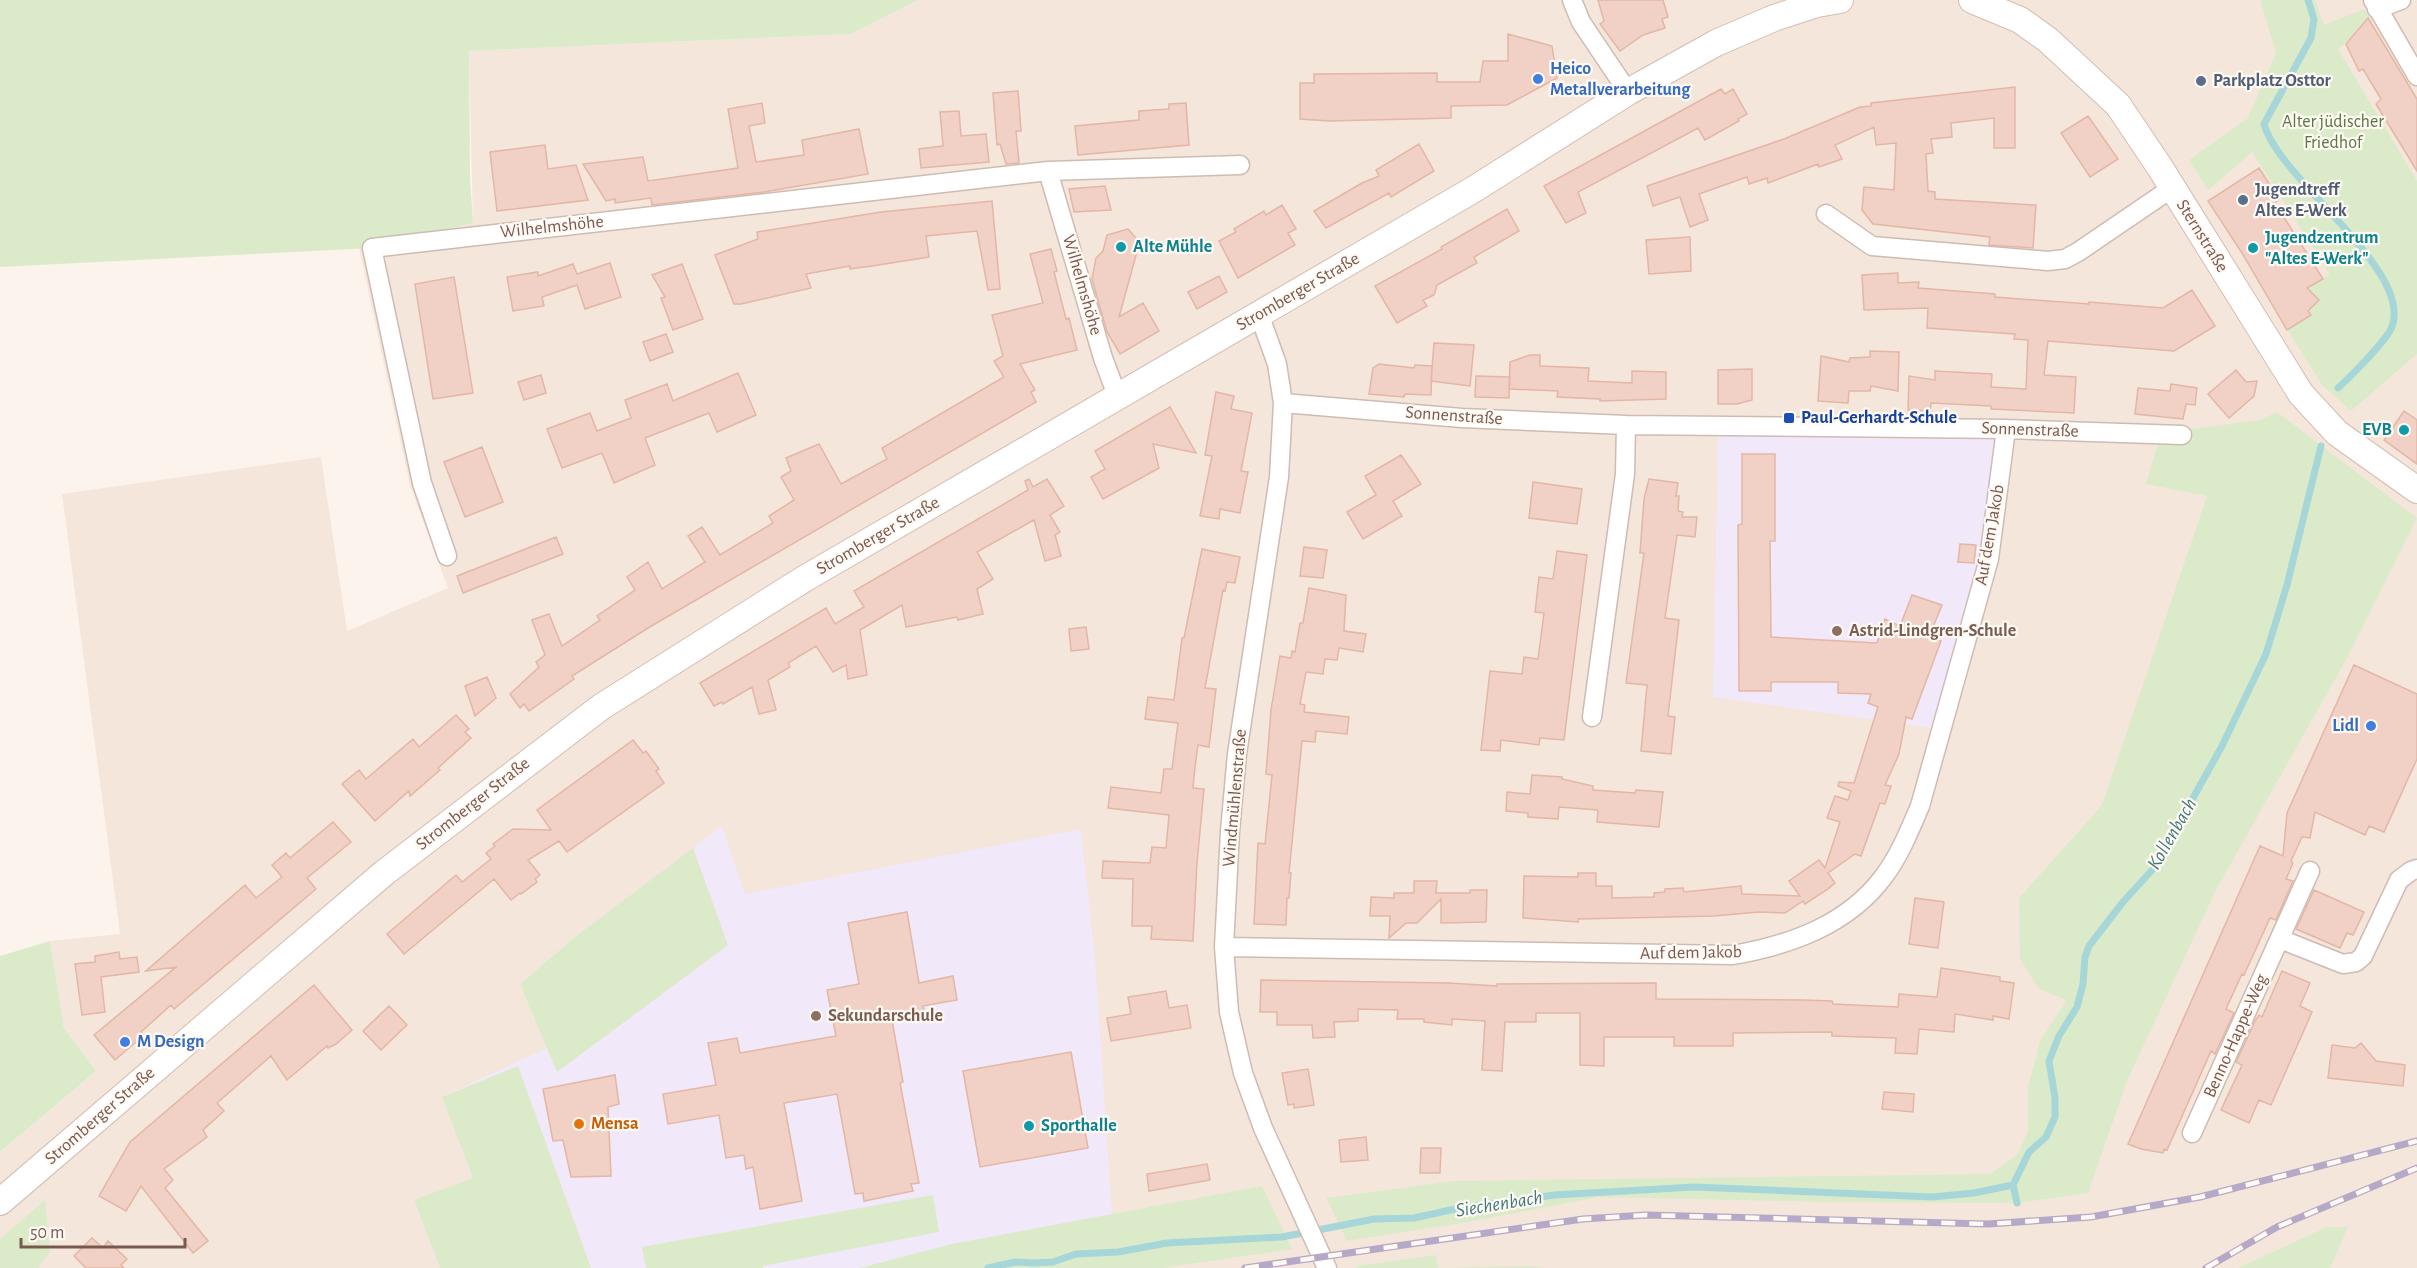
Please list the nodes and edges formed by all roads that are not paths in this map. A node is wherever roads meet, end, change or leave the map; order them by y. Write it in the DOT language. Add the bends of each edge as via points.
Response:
graph roads {
  1 [pos="1572,0"];
  2 [pos="1840,0"];
  3 [pos="1972,0"];
  4 [pos="2401,0"];
  5 [pos="2375,4"];
  6 [pos="2417,76"];
  7 [pos="1628,92"];
  8 [pos="1240,165"];
  9 [pos="1048,171"];
  10 [pos="2172,188"];
  11 [pos="1826,214"];
  12 [pos="1259,314"];
  13 [pos="1118,398"];
  14 [pos="1283,403"];
  15 [pos="1626,425"];
  16 [pos="2006,429"];
  17 [pos="2182,435"];
  18 [pos="2417,490"];
  19 [pos="447,556"];
  20 [pos="1592,717"];
  21 [pos="2417,869"];
  22 [pos="2310,871"];
  23 [pos="2280,939"];
  24 [pos="1224,947"];
  25 [pos="2192,1133"];
  26 [pos="0,1202"];
  27 [pos="1327,1268"];
  1 -- 7 [label="street" via="1581,22"];
  2 -- 7 [label="main road, Stromberger Straße" via="1774,18 1716,43"];
  3 -- 10 [label="main road, Sternstraße" via="2020,20 2069,58 2118,105"];
  4 -- 5 [label="street"];
  5 -- 6 [label="street"];
  7 -- 12 [label="main road, Stromberger Straße" via="1471,191"];
  8 -- 9 [label="street, Wilhelmshöhe"];
  9 -- 13 [label="street, Wilhelmshöhe"];
  9 -- 19 [label="street, Wilhelmshöhe" via="372,248 422,483"];
  10 -- 11 [label="street" via="2078,252 2048,261 1872,246"];
  10 -- 18 [label="main road, Sternstraße" via="2301,394 2337,433"];
  12 -- 13 [label="main road, Stromberger Straße"];
  12 -- 14 [label="street, Windmühlenstraße" via="1276,364"];
  13 -- 26 [label="main road, Stromberger Straße" via="804,579 601,707 384,873"];
  14 -- 15 [label="street, Sonnenstraße" via="1462,418"];
  14 -- 24 [label="street, Windmühlenstraße" via="1279,477 1237,754"];
  15 -- 16 [label="street, Sonnenstraße"];
  15 -- 20 [label="street" via="1625,474"];
  16 -- 17 [label="street, Sonnenstraße"];
  16 -- 24 [label="street, Auf dem Jakob" via="1989,559 1920,806 1884,876 1857,904 1828,925 1801,939 1733,956"];
  21 -- 23 [label="street" via="2399,880 2363,956 2356,962 2343,964"];
  22 -- 23 [label="street, Benno-Happe-Weg"];
  23 -- 25 [label="street, Benno-Happe-Weg"];
  24 -- 27 [label="street, Windmühlenstraße" via="1229,1012 1243,1073 1263,1128"];
}
